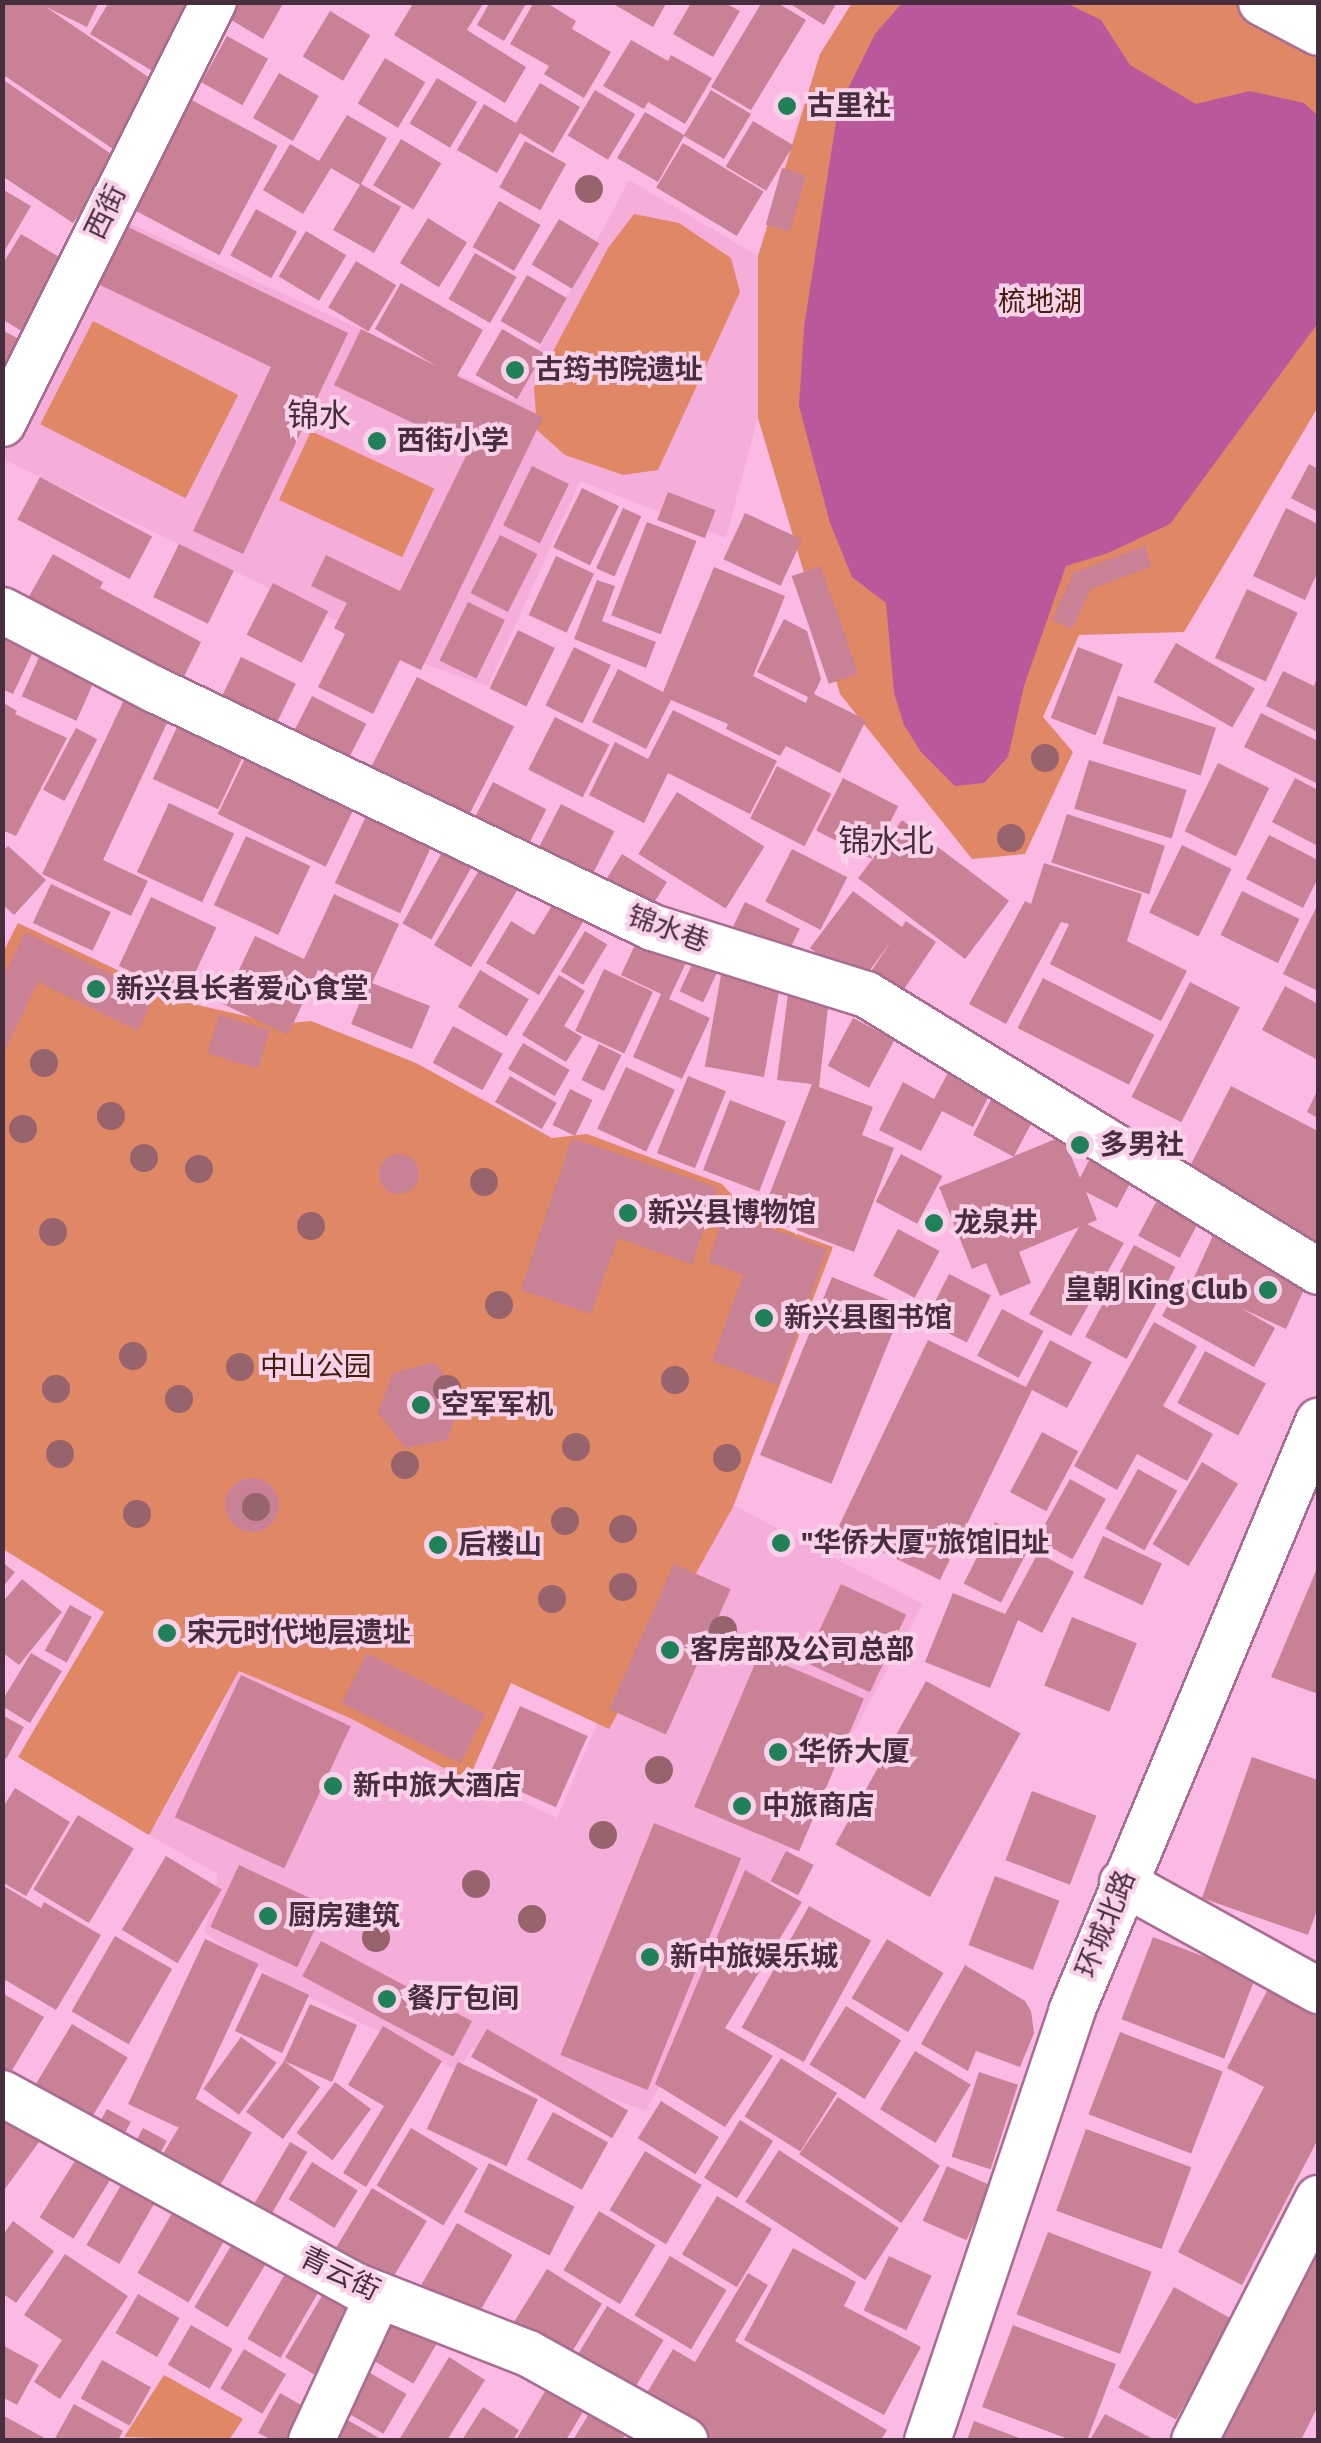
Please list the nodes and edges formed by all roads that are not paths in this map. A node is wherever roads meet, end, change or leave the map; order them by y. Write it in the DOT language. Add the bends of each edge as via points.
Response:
graph roads {
  1 [pos="213,2"];
  2 [pos="1261,2"];
  3 [pos="1318,32"];
  4 [pos="2,422"];
  5 [pos="2,610"];
  6 [pos="1318,1271"];
  7 [pos="1318,1421"];
  8 [pos="1122,1882"];
  9 [pos="1318,1990"];
  10 [pos="2,2093"];
  11 [pos="1318,2198"];
  12 [pos="378,2295"];
  13 [pos="311,2440"];
  14 [pos="684,2440"];
  15 [pos="927,2440"];
  16 [pos="1194,2440"];
  1 -- 4 [label="street, 西街"];
  2 -- 3 [label="street"];
  5 -- 6 [label="street, 锦水巷" via="652,927 866,994"];
  7 -- 8 [label="street, 环城北路"];
  8 -- 9 [label="street"];
  8 -- 15 [label="street, 环城北路" via="1071,2011"];
  10 -- 12 [label="street, 青云街"];
  11 -- 16 [label="street"];
  12 -- 13 [label="street"];
  12 -- 14 [label="street, 青云街" via="528,2353"];
}
